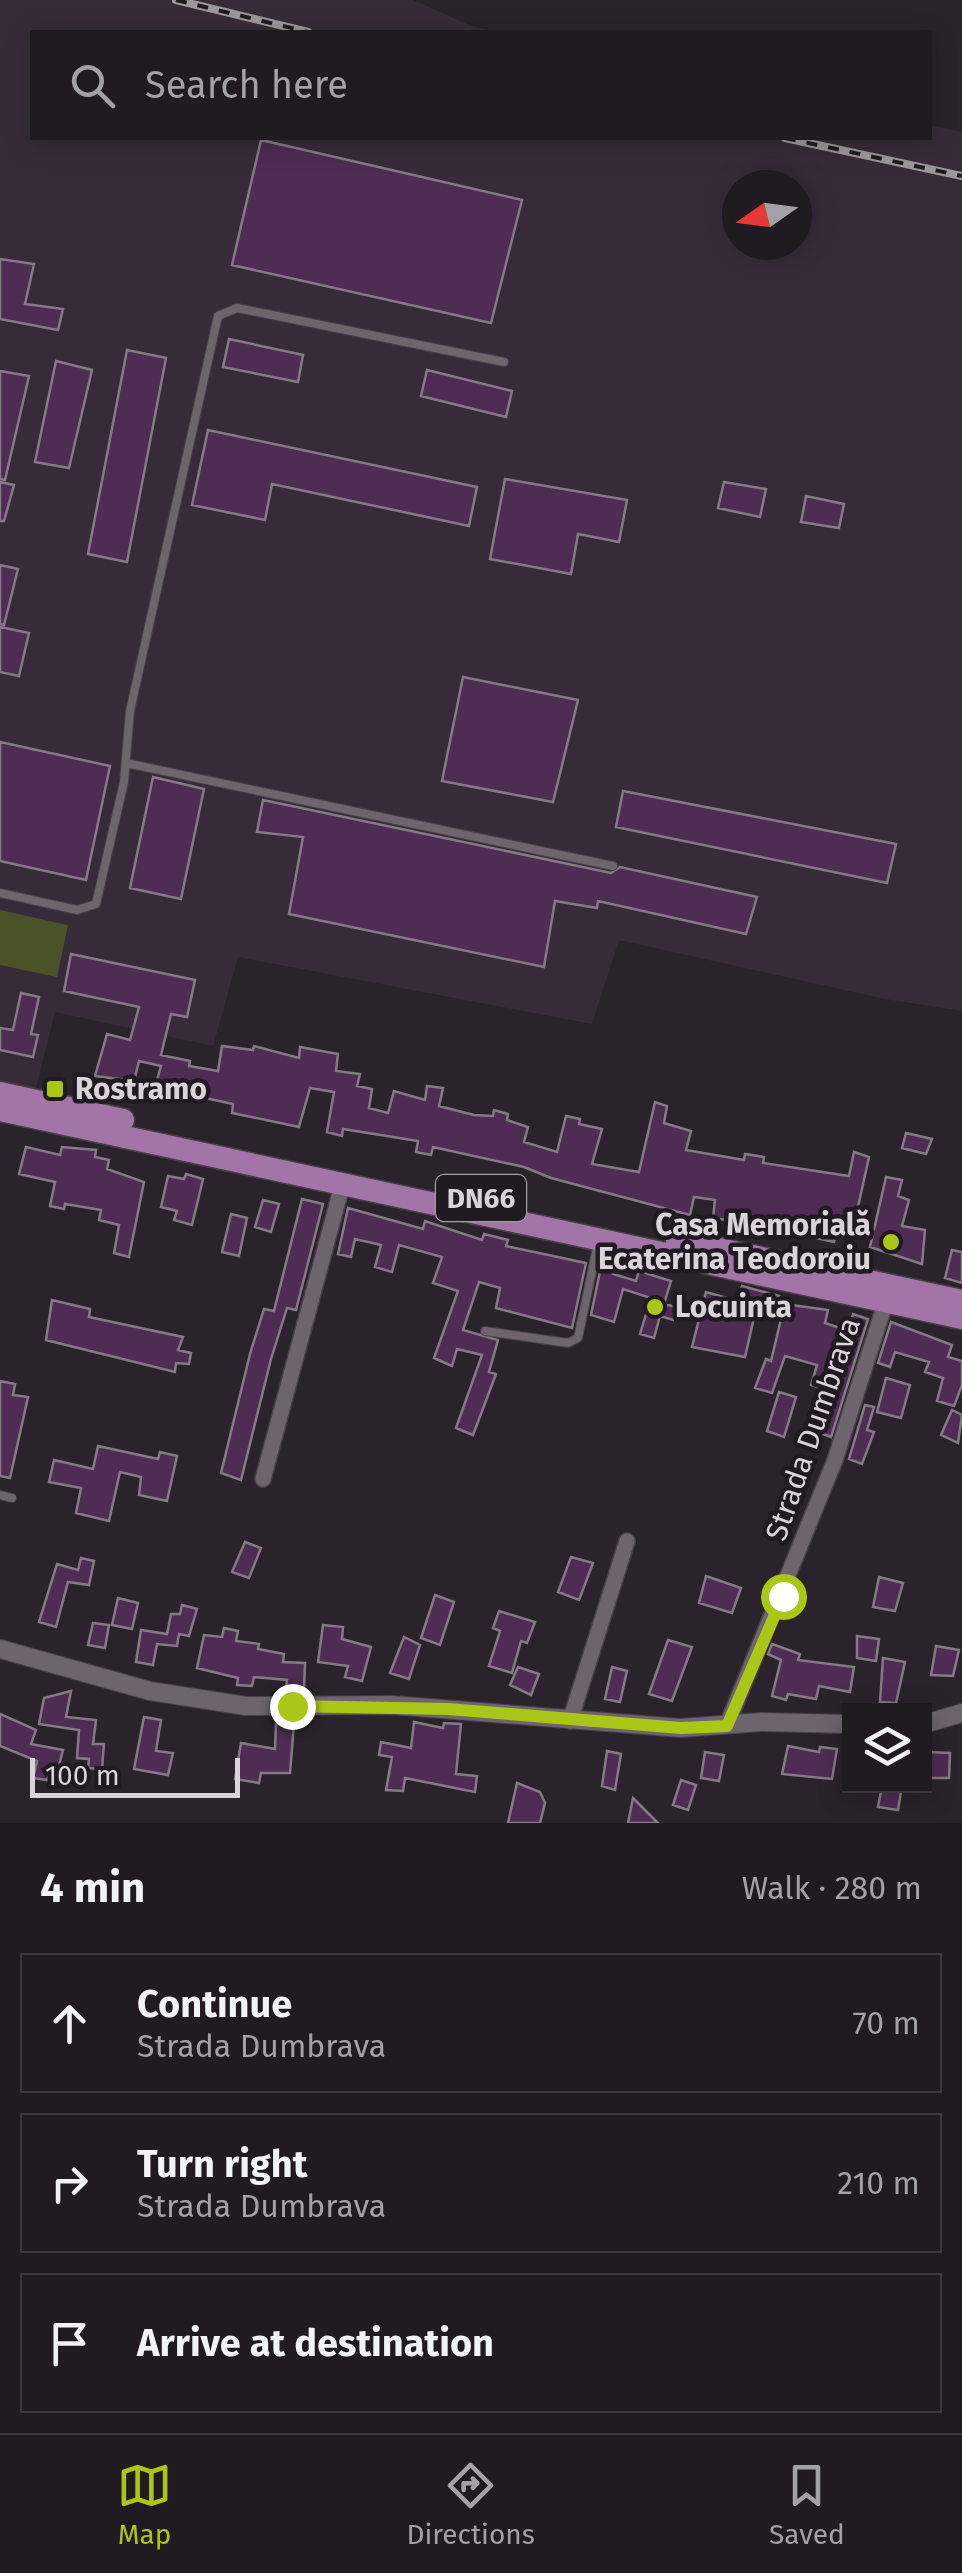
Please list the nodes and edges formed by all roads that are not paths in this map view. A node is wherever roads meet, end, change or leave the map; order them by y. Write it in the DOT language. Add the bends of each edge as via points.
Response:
graph roads {
  1 [pos="504,362"];
  2 [pos="126,763"];
  3 [pos="613,866"];
  4 [pos="0,894"];
  5 [pos="0,1094"];
  6 [pos="0,1110"];
  7 [pos="344,1182"];
  8 [pos="599,1239"];
  9 [pos="888,1293"];
  10 [pos="962,1300"];
  11 [pos="962,1318"];
  12 [pos="485,1331"];
  13 [pos="264,1480"];
  14 [pos="0,1495"];
  15 [pos="12,1498"];
  16 [pos="627,1540"];
  17 [pos="0,1649"];
  18 [pos="962,1713"];
  19 [pos="570,1721"];
  20 [pos="932,1722"];
  21 [pos="842,1724"];
  22 [pos="727,1726"];
  1 -- 2 [label="lane" via="238,308 218,316 130,711"];
  2 -- 3 [label="lane"];
  2 -- 4 [label="lane" via="96,904 76,910"];
  5 -- 9 [label="main road, DN66"];
  6 -- 7 [label="main road"];
  7 -- 8 [label="main road"];
  7 -- 13 [label="street"];
  8 -- 9 [label="main road"];
  8 -- 12 [label="lane" via="578,1338 568,1343"];
  9 -- 10 [label="main road, DN66"];
  9 -- 11 [label="main road"];
  9 -- 22 [label="street, Strada Dumbrava" via="835,1460"];
  14 -- 15 [label="lane"];
  16 -- 19 [label="street"];
  17 -- 19 [label="street" via="150,1691 246,1706 392,1706"];
  18 -- 20 [label="street"];
  19 -- 22 [label="street"];
  21 -- 22 [label="street"];
}
